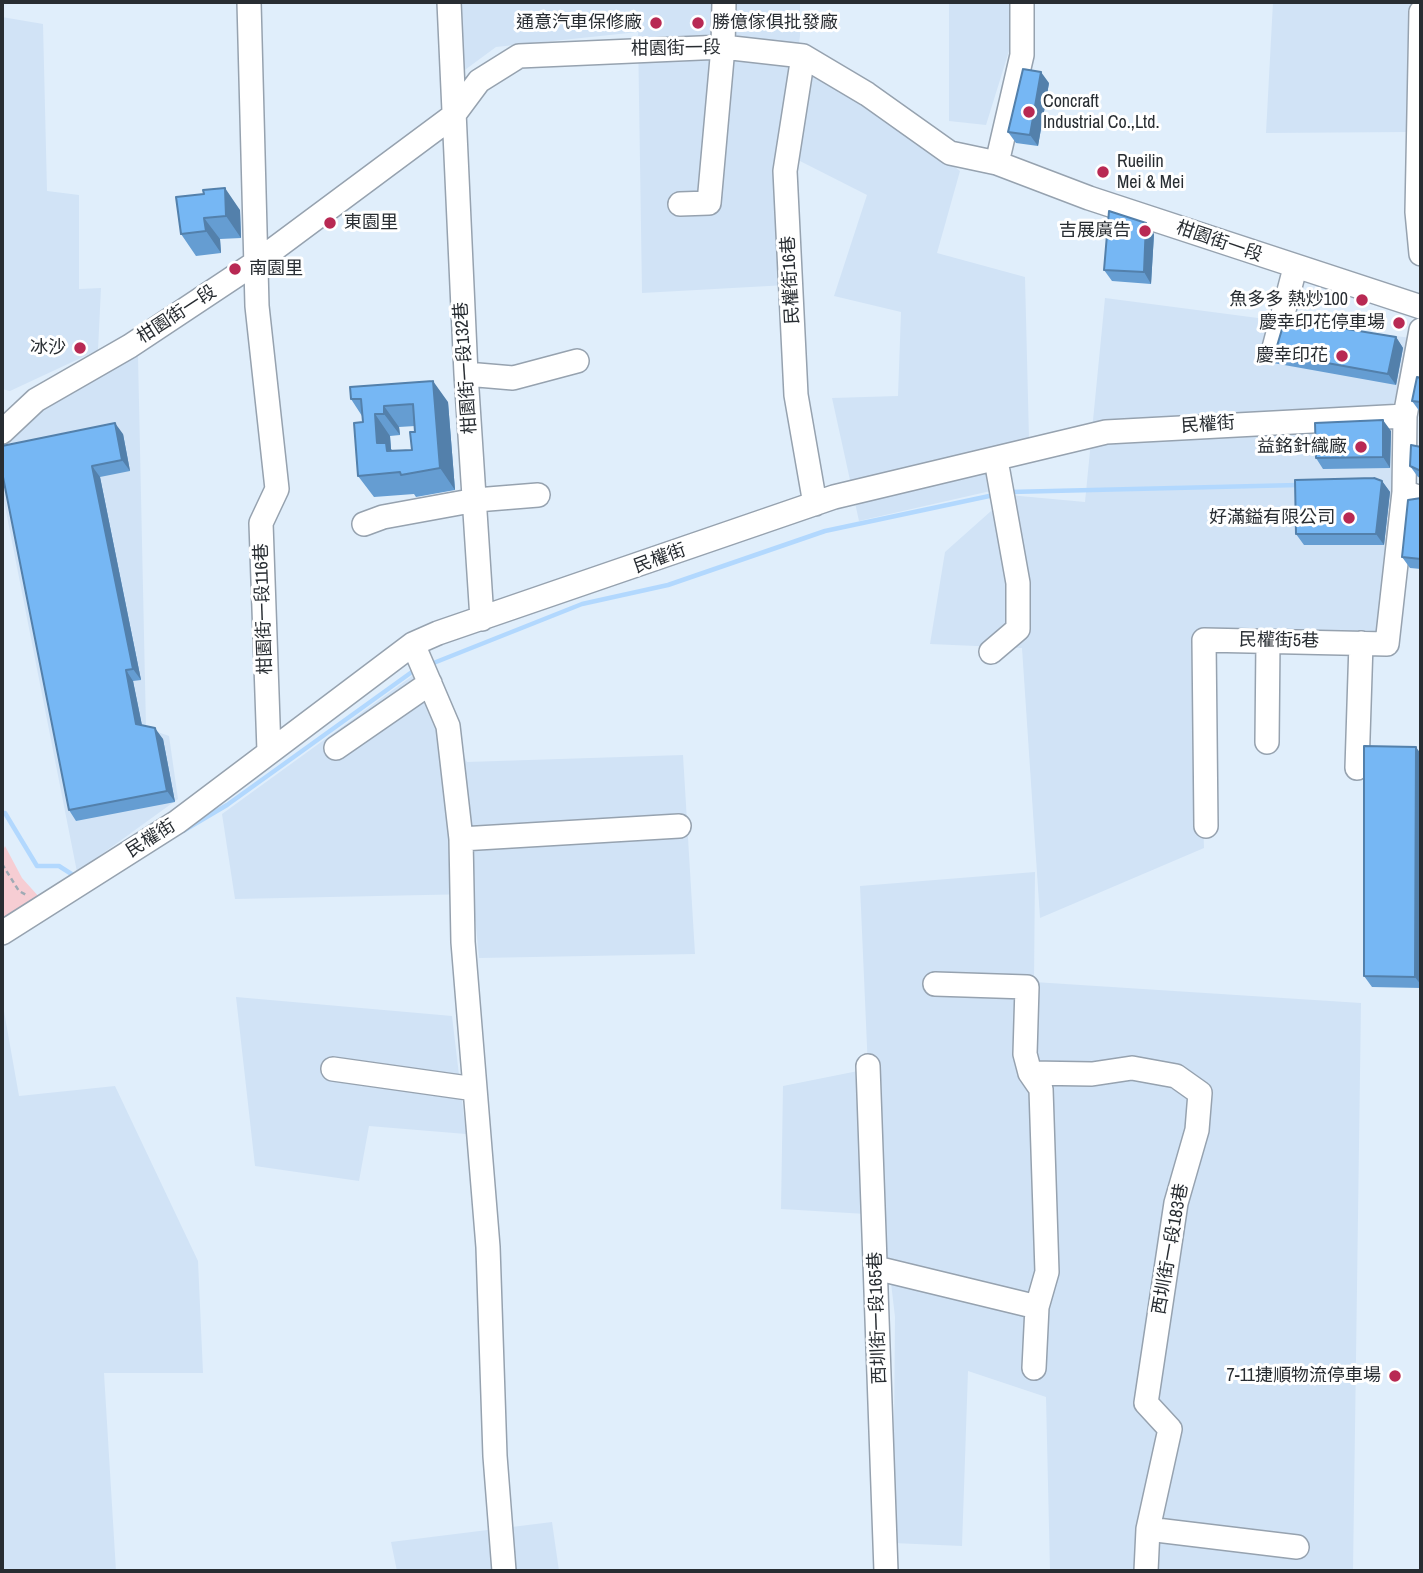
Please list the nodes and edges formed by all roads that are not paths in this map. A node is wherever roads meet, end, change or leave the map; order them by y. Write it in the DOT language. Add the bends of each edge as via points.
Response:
graph roads {
  1 [pos="249,2"];
  2 [pos="449,2"];
  3 [pos="724,2"];
  4 [pos="1022,2"];
  5 [pos="1421,12"];
  6 [pos="723,47"];
  7 [pos="803,56"];
  8 [pos="453,116"];
  9 [pos="997,163"];
  10 [pos="680,204"];
  11 [pos="1421,254"];
  12 [pos="258,261"];
  13 [pos="1295,268"];
  14 [pos="1421,307"];
  15 [pos="1421,330"];
  16 [pos="1274,348"];
  17 [pos="577,361"];
  18 [pos="466,374"];
  19 [pos="1405,416"];
  20 [pos="2,432"];
  21 [pos="996,460"];
  22 [pos="538,495"];
  23 [pos="1413,495"];
  24 [pos="476,500"];
  25 [pos="815,504"];
  26 [pos="365,524"];
  27 [pos="482,619"];
  28 [pos="1268,641"];
  29 [pos="1361,643"];
  30 [pos="413,644"];
  31 [pos="991,652"];
  32 [pos="430,683"];
  33 [pos="1267,742"];
  34 [pos="336,748"];
  35 [pos="269,751"];
  36 [pos="1357,768"];
  37 [pos="679,826"];
  38 [pos="1206,826"];
  39 [pos="461,839"];
  40 [pos="2,933"];
  41 [pos="935,984"];
  42 [pos="868,1066"];
  43 [pos="333,1069"];
  44 [pos="1030,1073"];
  45 [pos="475,1089"];
  46 [pos="876,1268"];
  47 [pos="1037,1307"];
  48 [pos="1034,1368"];
  49 [pos="1148,1529"];
  50 [pos="1297,1547"];
  51 [pos="504,1571"];
  52 [pos="886,1571"];
  53 [pos="1146,1571"];
  1 -- 12 [label="street, 柑園街一段116巷"];
  2 -- 8 [label="street, 柑園街一段132巷"];
  3 -- 6 [label="street"];
  4 -- 9 [label="street" via="1022,55"];
  5 -- 11 [label="street" via="1417,212"];
  6 -- 7 [label="street, 柑園街一段"];
  6 -- 8 [label="street, 柑園街一段" via="519,56 479,81"];
  6 -- 10 [label="street" via="709,203"];
  7 -- 9 [label="street, 柑園街一段" via="867,94 950,153"];
  7 -- 25 [label="street, 民權街16巷" via="785,171 796,395"];
  8 -- 12 [label="street, 柑園街一段"];
  8 -- 18 [label="street, 柑園街一段132巷"];
  9 -- 13 [label="street, 柑園街一段"];
  12 -- 20 [label="street, 柑園街一段" via="130,346 36,400"];
  12 -- 35 [label="street, 柑園街一段116巷" via="257,306 277,489 261,523"];
  13 -- 14 [label="street, 柑園街一段"];
  13 -- 16 [label="street"];
  15 -- 19 [label="street"];
  17 -- 18 [label="street" via="513,378"];
  18 -- 24 [label="street, 柑園街一段132巷"];
  19 -- 21 [label="street, 民權街" via="1107,432"];
  19 -- 23 [label="street"];
  21 -- 25 [label="street, 民權街"];
  21 -- 31 [label="street" via="1018,583 1018,629"];
  22 -- 24 [label="street"];
  23 -- 29 [label="street, 民權街5巷" via="1387,644"];
  24 -- 26 [label="street"];
  24 -- 27 [label="street, 柑園街一段132巷"];
  25 -- 27 [label="street, 民權街"];
  27 -- 30 [label="street, 民權街"];
  28 -- 29 [label="street, 民權街5巷"];
  28 -- 33 [label="street"];
  28 -- 38 [label="street, 民權街5巷" via="1204,640"];
  29 -- 36 [label="street"];
  30 -- 32 [label="street"];
  30 -- 35 [label="street, 民權街"];
  32 -- 34 [label="street"];
  32 -- 39 [label="street" via="448,726"];
  35 -- 40 [label="street, 民權街" via="177,822"];
  37 -- 39 [label="street"];
  39 -- 45 [label="street" via="463,942"];
  41 -- 44 [label="street" via="1027,987 1025,1054"];
  42 -- 46 [label="street, 西圳街一段165巷"];
  43 -- 45 [label="street"];
  44 -- 47 [label="street" via="1041,1089 1047,1272"];
  44 -- 49 [label="street, 西圳街一段183巷" via="1092,1074 1132,1068 1176,1076 1200,1093 1197,1130 1176,1203 1146,1403 1170,1429"];
  45 -- 51 [label="street"];
  46 -- 47 [label="street"];
  46 -- 52 [label="street, 西圳街一段165巷"];
  47 -- 48 [label="street"];
  49 -- 50 [label="street"];
  49 -- 53 [label="street, 西圳街一段183巷"];
}
